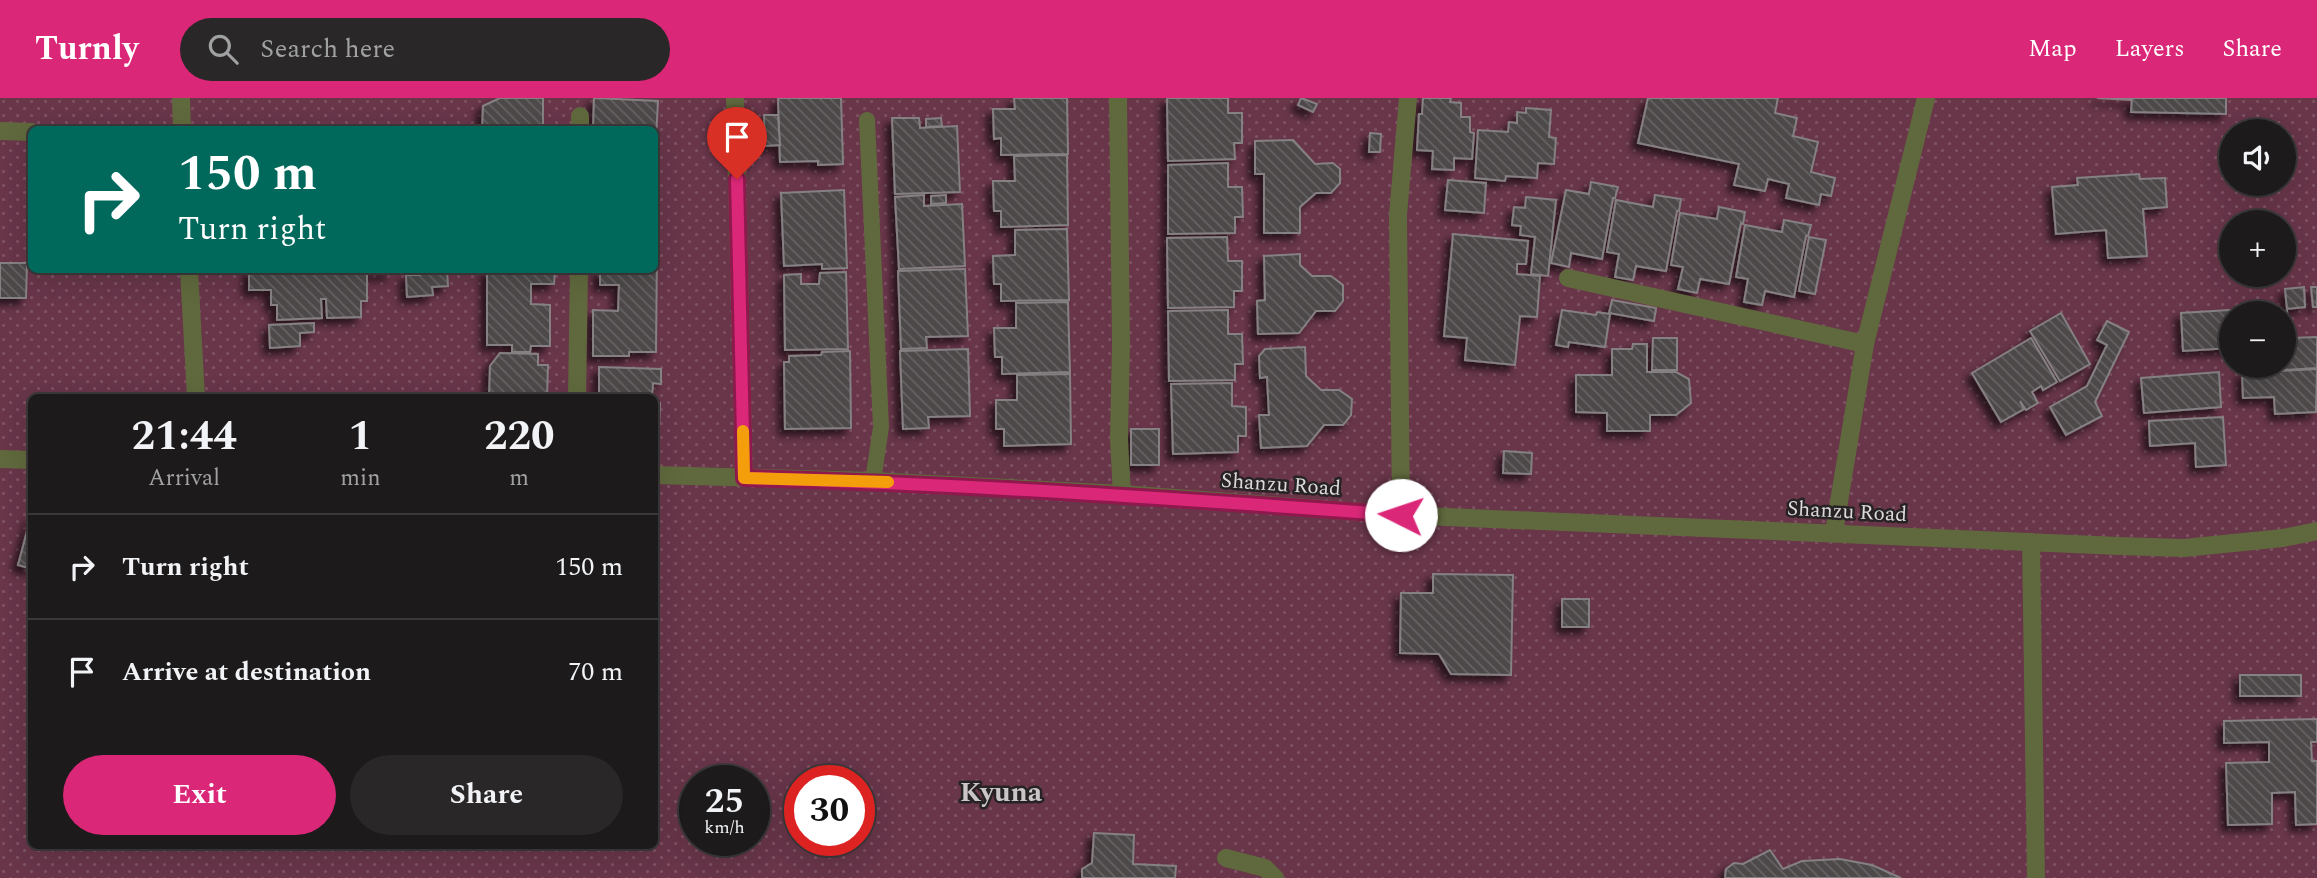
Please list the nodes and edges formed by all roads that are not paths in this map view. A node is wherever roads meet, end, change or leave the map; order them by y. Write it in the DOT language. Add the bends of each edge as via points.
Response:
graph roads {
  1 [pos="181,98"];
  2 [pos="735,98"];
  3 [pos="1118,98"];
  4 [pos="1408,98"];
  5 [pos="1926,98"];
  6 [pos="867,120"];
  7 [pos="182,126"];
  8 [pos="0,131"];
  9 [pos="28,131"];
  10 [pos="189,273"];
  11 [pos="579,273"];
  12 [pos="1568,278"];
  13 [pos="1864,344"];
  14 [pos="196,394"];
  15 [pos="577,394"];
  16 [pos="0,459"];
  17 [pos="28,460"];
  18 [pos="658,475"];
  19 [pos="744,478"];
  20 [pos="873,481"];
  21 [pos="1122,495"];
  22 [pos="1401,515"];
  23 [pos="2317,531"];
  24 [pos="1834,532"];
  25 [pos="2031,542"];
  26 [pos="1226,858"];
  27 [pos="1275,878"];
  28 [pos="2036,878"];
  1 -- 7 [label="street"];
  2 -- 19 [label="street"];
  3 -- 21 [label="street"];
  4 -- 22 [label="street" via="1398,215"];
  5 -- 13 [label="street"];
  6 -- 20 [label="lane" via="881,426"];
  8 -- 9 [label="street"];
  10 -- 14 [label="street"];
  11 -- 15 [label="street"];
  12 -- 13 [label="street"];
  13 -- 24 [label="street"];
  16 -- 17 [label="street"];
  18 -- 19 [label="street, Shanzu Road"];
  19 -- 20 [label="street, Shanzu Road"];
  20 -- 21 [label="street, Shanzu Road"];
  21 -- 22 [label="street, Shanzu Road"];
  22 -- 24 [label="street, Shanzu Road"];
  23 -- 25 [label="street, Shanzu Road" via="2184,548"];
  24 -- 25 [label="street, Shanzu Road"];
  25 -- 28 [label="street"];
  26 -- 27 [label="street" via="1265,868"];
}
